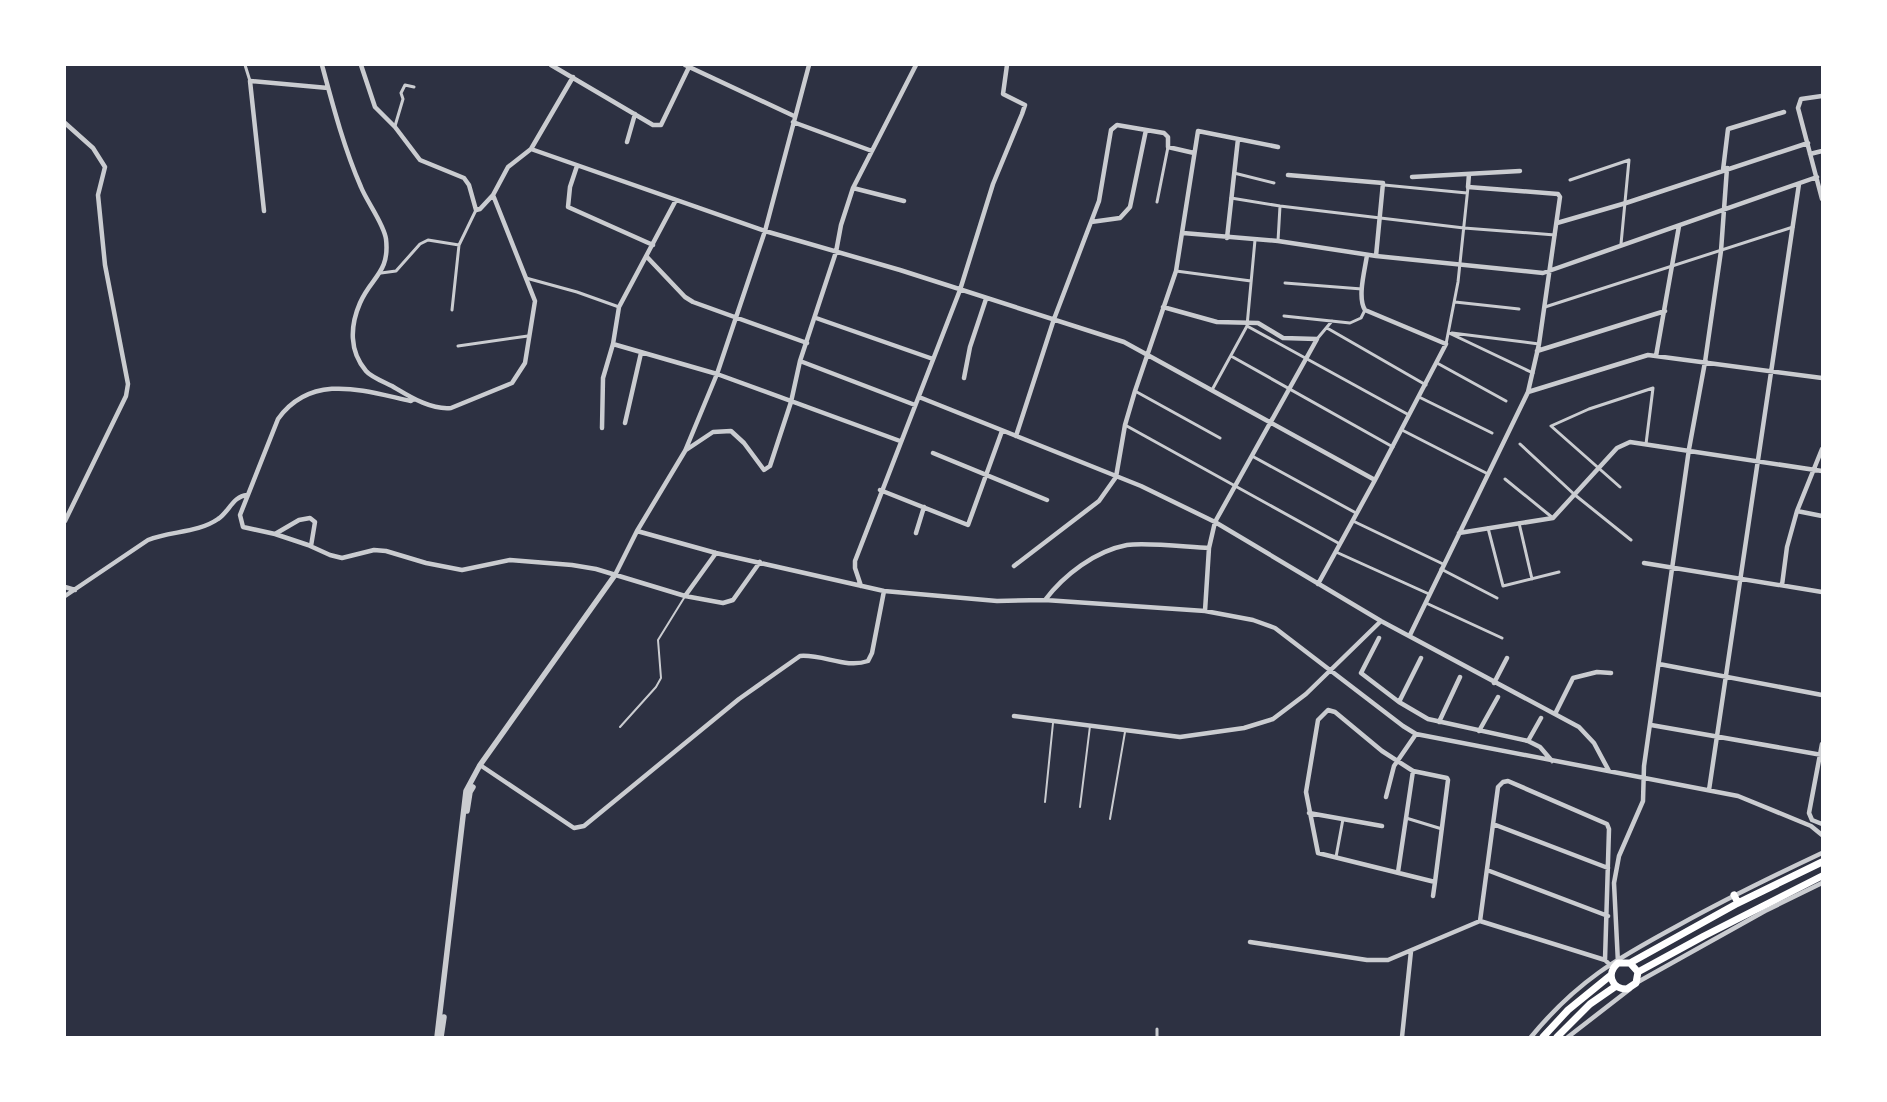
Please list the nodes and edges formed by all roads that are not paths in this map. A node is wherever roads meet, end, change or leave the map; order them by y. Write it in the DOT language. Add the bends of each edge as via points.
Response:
graph roads {
  1 [pos="245,65"];
  2 [pos="322,65"];
  3 [pos="361,65"];
  4 [pos="551,65"];
  5 [pos="809,65"];
  6 [pos="916,65"];
  7 [pos="1007,65"];
  8 [pos="688,66"];
  9 [pos="573,77"];
  10 [pos="250,81"];
  11 [pos="414,87"];
  12 [pos="328,88"];
  13 [pos="1822,96"];
  14 [pos="1784,112"];
  15 [pos="635,114"];
  16 [pos="794,116"];
  17 [pos="793,122"];
  18 [pos="65,123"];
  19 [pos="394,126"];
  20 [pos="1146,130"];
  21 [pos="1238,139"];
  22 [pos="627,142"];
  23 [pos="1808,142"];
  24 [pos="1168,147"];
  25 [pos="1278,147"];
  26 [pos="531,148"];
  27 [pos="872,151"];
  28 [pos="1822,151"];
  29 [pos="1194,152"];
  30 [pos="1810,154"];
  31 [pos="576,166"];
  32 [pos="1725,169"];
  33 [pos="1520,171"];
  34 [pos="1234,173"];
  35 [pos="1469,174"];
  36 [pos="1288,175"];
  37 [pos="1412,177"];
  38 [pos="1816,177"];
  39 [pos="1570,180"];
  40 [pos="1274,183"];
  41 [pos="1799,184"];
  42 [pos="1384,185"];
  43 [pos="1468,187"];
  44 [pos="853,188"];
  45 [pos="1467,193"];
  46 [pos="493,195"];
  47 [pos="1231,198"];
  48 [pos="1822,199"];
  49 [pos="676,200"];
  50 [pos="904,201"];
  51 [pos="1157,202"];
  52 [pos="1626,203"];
  53 [pos="1280,206"];
  54 [pos="476,210"];
  55 [pos="264,211"];
  56 [pos="1724,211"];
  57 [pos="1380,217"];
  58 [pos="1091,222"];
  59 [pos="1557,223"];
  60 [pos="1679,226"];
  61 [pos="1794,227"];
  62 [pos="1464,228"];
  63 [pos="765,231"];
  64 [pos="1183,233"];
  65 [pos="1555,235"];
  66 [pos="1228,238"];
  67 [pos="1255,240"];
  68 [pos="1278,241"];
  69 [pos="1621,244"];
  70 [pos="459,245"];
  71 [pos="653,245"];
  72 [pos="1721,251"];
  73 [pos="836,252"];
  74 [pos="1367,255"];
  75 [pos="1376,256"];
  76 [pos="647,257"];
  77 [pos="1460,265"];
  78 [pos="1672,267"];
  79 [pos="1176,271"];
  80 [pos="1551,271"];
  81 [pos="381,273"];
  82 [pos="526,278"];
  83 [pos="1252,281"];
  84 [pos="1286,283"];
  85 [pos="1363,289"];
  86 [pos="960,290"];
  87 [pos="986,299"];
  88 [pos="1455,302"];
  89 [pos="619,307"];
  90 [pos="1163,307"];
  91 [pos="1545,307"];
  92 [pos="1519,308"];
  93 [pos="452,310"];
  94 [pos="1365,310"];
  95 [pos="1665,311"];
  96 [pos="1284,316"];
  97 [pos="737,318"];
  98 [pos="816,318"];
  99 [pos="1054,320"];
  100 [pos="1332,321"];
  101 [pos="1248,324"];
  102 [pos="1327,328"];
  103 [pos="1449,333"];
  104 [pos="528,336"];
  105 [pos="1317,339"];
  106 [pos="807,343"];
  107 [pos="612,344"];
  108 [pos="1446,344"];
  109 [pos="1539,344"];
  110 [pos="458,346"];
  111 [pos="1538,352"];
  112 [pos="641,353"];
  113 [pos="1147,353"];
  114 [pos="1231,356"];
  115 [pos="1656,356"];
  116 [pos="1307,357"];
  117 [pos="933,359"];
  118 [pos="800,361"];
  119 [pos="1706,362"];
  120 [pos="1437,363"];
  121 [pos="1772,370"];
  122 [pos="1533,373"];
  123 [pos="717,374"];
  124 [pos="964,378"];
  125 [pos="1822,378"];
  126 [pos="1426,385"];
  127 [pos="1289,388"];
  128 [pos="1212,390"];
  129 [pos="1135,391"];
  130 [pos="1528,392"];
  131 [pos="919,397"];
  132 [pos="1419,397"];
  133 [pos="414,399"];
  134 [pos="1506,400"];
  135 [pos="791,402"];
  136 [pos="915,405"];
  137 [pos="1410,415"];
  138 [pos="625,423"];
  139 [pos="1270,424"];
  140 [pos="1125,425"];
  141 [pos="602,428"];
  142 [pos="1402,430"];
  143 [pos="1002,431"];
  144 [pos="1492,433"];
  145 [pos="1016,436"];
  146 [pos="1220,438"];
  147 [pos="900,440"];
  148 [pos="1520,444"];
  149 [pos="1646,444"];
  150 [pos="1393,447"];
  151 [pos="1689,449"];
  152 [pos="1822,449"];
  153 [pos="685,450"];
  154 [pos="933,453"];
  155 [pos="1252,456"];
  156 [pos="1757,462"];
  157 [pos="1599,469"];
  158 [pos="1814,470"];
  159 [pos="1822,471"];
  160 [pos="985,474"];
  161 [pos="1488,474"];
  162 [pos="1116,477"];
  163 [pos="1505,479"];
  164 [pos="1375,480"];
  165 [pos="1235,487"];
  166 [pos="1620,488"];
  167 [pos="880,490"];
  168 [pos="247,495"];
  169 [pos="1575,495"];
  170 [pos="1048,500"];
  171 [pos="924,507"];
  172 [pos="1797,511"];
  173 [pos="1357,514"];
  174 [pos="1822,516"];
  175 [pos="1553,518"];
  176 [pos="1353,520"];
  177 [pos="65,521"];
  178 [pos="1215,522"];
  179 [pos="1519,523"];
  180 [pos="1488,528"];
  181 [pos="637,531"];
  182 [pos="916,533"];
  183 [pos="1459,533"];
  184 [pos="275,534"];
  185 [pos="1631,540"];
  186 [pos="1340,544"];
  187 [pos="311,546"];
  188 [pos="1209,548"];
  189 [pos="1336,552"];
  190 [pos="716,553"];
  191 [pos="760,562"];
  192 [pos="1644,563"];
  193 [pos="1014,566"];
  194 [pos="1442,566"];
  195 [pos="1673,566"];
  196 [pos="1560,572"];
  197 [pos="617,575"];
  198 [pos="1532,579"];
  199 [pos="1740,579"];
  200 [pos="1318,584"];
  201 [pos="65,586"];
  202 [pos="861,586"];
  203 [pos="1782,586"];
  204 [pos="74,590"];
  205 [pos="884,591"];
  206 [pos="1822,592"];
  207 [pos="1429,594"];
  208 [pos="65,596"];
  209 [pos="685,596"];
  210 [pos="1497,598"];
  211 [pos="1045,600"];
  212 [pos="1425,602"];
  213 [pos="1205,611"];
  214 [pos="1381,621"];
  215 [pos="1410,636"];
  216 [pos="1379,638"];
  217 [pos="1502,638"];
  218 [pos="1421,658"];
  219 [pos="1507,658"];
  220 [pos="1660,664"];
  221 [pos="1331,670"];
  222 [pos="1611,673"];
  223 [pos="1460,677"];
  224 [pos="1727,677"];
  225 [pos="1494,683"];
  226 [pos="1822,695"];
  227 [pos="1498,697"];
  228 [pos="1399,702"];
  229 [pos="1554,714"];
  230 [pos="1014,716"];
  231 [pos="1541,718"];
  232 [pos="1053,721"];
  233 [pos="1438,722"];
  234 [pos="1651,725"];
  235 [pos="620,726"];
  236 [pos="1090,726"];
  237 [pos="1479,731"];
  238 [pos="1125,732"];
  239 [pos="1416,734"];
  240 [pos="1718,736"];
  241 [pos="1528,740"];
  242 [pos="1822,744"];
  243 [pos="1821,754"];
  244 [pos="1397,761"];
  245 [pos="1552,761"];
  246 [pos="482,766"];
  247 [pos="1412,771"];
  248 [pos="1609,771"];
  249 [pos="1643,777"];
  250 [pos="1709,790"];
  251 [pos="1386,797"];
  252 [pos="1045,802"];
  253 [pos="1080,807"];
  254 [pos="1308,812"];
  255 [pos="1406,818"];
  256 [pos="1110,819"];
  257 [pos="1343,819"];
  258 [pos="1493,824"];
  259 [pos="1822,824"];
  260 [pos="1382,826"];
  261 [pos="1442,828"];
  262 [pos="1822,834"];
  263 [pos="1822,853"];
  264 [pos="1336,858"];
  265 [pos="1822,862"];
  266 [pos="1608,868"];
  267 [pos="1487,870"];
  268 [pos="1398,872"];
  269 [pos="1822,876"];
  270 [pos="1435,882"];
  271 [pos="1822,883"];
  272 [pos="1734,895"];
  273 [pos="1433,896"];
  274 [pos="1738,903"];
  275 [pos="1608,916"];
  276 [pos="1480,921"];
  277 [pos="1250,942"];
  278 [pos="1411,951"];
  279 [pos="1630,963"];
  280 [pos="1612,965"];
  281 [pos="1638,972"];
  282 [pos="1636,983"];
  283 [pos="1616,986"];
  284 [pos="1630,989"];
  285 [pos="1157,1029"];
  286 [pos="437,1037"];
  287 [pos="442,1037"];
  288 [pos="1157,1037"];
  289 [pos="1402,1037"];
  290 [pos="1531,1037"];
  291 [pos="1543,1037"];
  292 [pos="1557,1037"];
  293 [pos="1568,1037"];
  1 -- 10 [label="street"];
  2 -- 12 [label="street"];
  3 -- 19 [label="street" via="375,107"];
  4 -- 9 [label="street"];
  5 -- 16 [label="street"];
  6 -- 27 [label="street"];
  7 -- 86 [label="street" via="1003,94 1025,104 993,184"];
  8 -- 15 [label="street" via="662,125 653,125"];
  8 -- 16 [label="street"];
  9 -- 15 [label="street"];
  9 -- 26 [label="street"];
  10 -- 12 [label="street"];
  10 -- 55 [label="street"];
  11 -- 19 [label="street" via="405,85"];
  12 -- 81 [label="street" via="361,188 386,236"];
  13 -- 23 [label="street" via="1801,99 1798,103"];
  14 -- 32 [label="street" via="1728,129"];
  15 -- 22 [label="street"];
  16 -- 17 [label="street"];
  17 -- 27 [label="street"];
  17 -- 63 [label="street"];
  18 -- 177 [label="street" via="93,148 105,167 98,195 105,265 128,384 126,396"];
  19 -- 54 [label="street" via="420,160 464,178"];
  20 -- 24 [label="street" via="1167,135"];
  20 -- 58 [label="street" via="1130,207 1120,218"];
  20 -- 58 [label="street" via="1117,125 1111,130 1100,201"];
  21 -- 25 [label="street"];
  21 -- 29 [label="street" via="1198,131"];
  21 -- 34 [label="street"];
  23 -- 30 [label="street"];
  23 -- 32 [label="street"];
  24 -- 29 [label="street"];
  24 -- 51 [label="street"];
  26 -- 31 [label="street"];
  26 -- 46 [label="street" via="508,167"];
  27 -- 44 [label="street"];
  28 -- 30 [label="street"];
  29 -- 64 [label="street"];
  30 -- 38 [label="street"];
  31 -- 49 [label="street"];
  31 -- 71 [label="street" via="568,207"];
  32 -- 52 [label="street"];
  32 -- 56 [label="street"];
  33 -- 35 [label="street"];
  34 -- 40 [label="street"];
  34 -- 47 [label="street"];
  35 -- 37 [label="street"];
  35 -- 43 [label="street"];
  36 -- 42 [label="street" via="1382,182"];
  38 -- 41 [label="street"];
  38 -- 48 [label="street"];
  39 -- 52 [label="street" via="1629,160"];
  41 -- 56 [label="street"];
  41 -- 61 [label="street"];
  42 -- 45 [label="street"];
  42 -- 57 [label="street"];
  43 -- 45 [label="street"];
  43 -- 59 [label="street" via="1554,192 1560,198"];
  44 -- 50 [label="street"];
  44 -- 73 [label="street"];
  45 -- 62 [label="street"];
  46 -- 54 [label="street"];
  46 -- 82 [label="street"];
  47 -- 53 [label="street"];
  47 -- 66 [label="street"];
  49 -- 63 [label="street"];
  49 -- 71 [label="street"];
  52 -- 59 [label="street"];
  52 -- 69 [label="street"];
  53 -- 57 [label="street"];
  53 -- 68 [label="street"];
  54 -- 70 [label="street"];
  56 -- 60 [label="street"];
  56 -- 72 [label="street"];
  57 -- 62 [label="street"];
  57 -- 75 [label="street"];
  58 -- 99 [label="street"];
  59 -- 65 [label="street"];
  60 -- 69 [label="street"];
  60 -- 78 [label="street"];
  61 -- 72 [label="street"];
  61 -- 121 [label="street"];
  62 -- 65 [label="street"];
  62 -- 77 [label="street"];
  63 -- 73 [label="street"];
  63 -- 97 [label="street"];
  64 -- 66 [label="street"];
  64 -- 79 [label="street"];
  65 -- 80 [label="street"];
  66 -- 67 [label="street"];
  67 -- 68 [label="street"];
  67 -- 83 [label="street"];
  68 -- 74 [label="street"];
  69 -- 80 [label="street"];
  70 -- 81 [label="street" via="428,240 420,244 396,271"];
  70 -- 93 [label="street"];
  71 -- 76 [label="street"];
  72 -- 78 [label="street"];
  72 -- 119 [label="street"];
  73 -- 86 [label="street"];
  73 -- 98 [label="street"];
  74 -- 75 [label="street"];
  74 -- 85 [label="street"];
  75 -- 77 [label="street"];
  76 -- 89 [label="street"];
  76 -- 97 [label="street" via="685,297"];
  77 -- 80 [label="street"];
  77 -- 88 [label="street"];
  78 -- 91 [label="street"];
  78 -- 95 [label="street"];
  79 -- 83 [label="street"];
  79 -- 90 [label="street"];
  80 -- 91 [label="street"];
  81 -- 133 [label="street" via="360,302 352,333 355,353 366,372"];
  82 -- 89 [label="street"];
  82 -- 104 [label="street" via="535,301"];
  83 -- 101 [label="street"];
  84 -- 85 [label="street"];
  85 -- 94 [label="street"];
  86 -- 87 [label="street"];
  86 -- 117 [label="street"];
  87 -- 99 [label="street"];
  87 -- 124 [label="street" via="970,347"];
  88 -- 92 [label="street"];
  88 -- 103 [label="street"];
  89 -- 107 [label="street"];
  90 -- 101 [label="street" via="1217,322"];
  90 -- 113 [label="street"];
  91 -- 109 [label="street"];
  94 -- 100 [label="street" via="1361,318 1353,322"];
  94 -- 108 [label="street"];
  95 -- 111 [label="street"];
  95 -- 115 [label="street"];
  96 -- 100 [label="street"];
  97 -- 106 [label="street"];
  97 -- 123 [label="street"];
  98 -- 106 [label="street"];
  98 -- 117 [label="street"];
  99 -- 113 [label="street" via="1124,342"];
  99 -- 145 [label="street"];
  100 -- 102 [label="street"];
  101 -- 105 [label="street" via="1264,326 1283,338"];
  101 -- 114 [label="street"];
  101 -- 116 [label="street"];
  102 -- 105 [label="street"];
  102 -- 126 [label="street"];
  103 -- 108 [label="street"];
  103 -- 109 [label="street"];
  103 -- 122 [label="street"];
  104 -- 110 [label="street"];
  104 -- 133 [label="street" via="525,363 508,386 451,408 442,409"];
  105 -- 116 [label="street"];
  106 -- 118 [label="street"];
  107 -- 112 [label="street"];
  107 -- 141 [label="street" via="603,378"];
  108 -- 120 [label="street"];
  109 -- 111 [label="street"];
  111 -- 122 [label="street"];
  112 -- 123 [label="street"];
  112 -- 138 [label="street"];
  113 -- 128 [label="street"];
  113 -- 129 [label="street"];
  114 -- 127 [label="street"];
  114 -- 128 [label="street"];
  115 -- 119 [label="street"];
  115 -- 130 [label="street" via="1639,356"];
  116 -- 127 [label="street"];
  116 -- 137 [label="street"];
  117 -- 131 [label="street"];
  118 -- 135 [label="street"];
  118 -- 136 [label="street"];
  119 -- 121 [label="street"];
  119 -- 151 [label="street"];
  120 -- 126 [label="street"];
  120 -- 134 [label="street"];
  121 -- 125 [label="street"];
  121 -- 156 [label="street"];
  122 -- 130 [label="street"];
  123 -- 135 [label="street"];
  123 -- 153 [label="street"];
  126 -- 132 [label="street"];
  127 -- 139 [label="street"];
  127 -- 150 [label="street"];
  128 -- 139 [label="street"];
  129 -- 140 [label="street"];
  129 -- 146 [label="street"];
  130 -- 161 [label="street"];
  131 -- 136 [label="street"];
  131 -- 143 [label="street"];
  132 -- 137 [label="street"];
  132 -- 144 [label="street"];
  133 -- 168 [label="street" via="340,387 300,396 278,419"];
  135 -- 147 [label="street"];
  135 -- 153 [label="street" via="770,466 764,470 731,431 713,432"];
  136 -- 147 [label="street"];
  137 -- 142 [label="street"];
  139 -- 155 [label="street"];
  139 -- 164 [label="street"];
  140 -- 162 [label="street"];
  140 -- 165 [label="street"];
  142 -- 150 [label="street"];
  142 -- 161 [label="street"];
  143 -- 145 [label="street"];
  143 -- 160 [label="street"];
  145 -- 162 [label="street"];
  147 -- 167 [label="street"];
  148 -- 169 [label="street"];
  149 -- 151 [label="street"];
  149 -- 157 [label="street" via="1622,444"];
  149 -- 157 [label="street" via="1653,388 1589,409 1551,426"];
  150 -- 164 [label="street"];
  151 -- 156 [label="street"];
  151 -- 195 [label="street"];
  152 -- 158 [label="street"];
  153 -- 181 [label="street"];
  154 -- 160 [label="street"];
  155 -- 165 [label="street"];
  155 -- 173 [label="street"];
  156 -- 158 [label="street"];
  156 -- 199 [label="street"];
  157 -- 166 [label="street"];
  157 -- 169 [label="street"];
  158 -- 159 [label="street"];
  158 -- 172 [label="street"];
  160 -- 170 [label="street"];
  160 -- 171 [label="street" via="968,524"];
  161 -- 183 [label="street"];
  162 -- 178 [label="street"];
  162 -- 193 [label="street" via="1099,501"];
  163 -- 175 [label="street"];
  164 -- 173 [label="street"];
  165 -- 178 [label="street"];
  165 -- 186 [label="street"];
  167 -- 171 [label="street"];
  167 -- 202 [label="street" via="855,561 854,568"];
  168 -- 184 [label="street" via="240,515 243,527"];
  168 -- 204 [label="street" via="238,497 219,519 199,528 162,534 148,540"];
  169 -- 175 [label="street"];
  169 -- 185 [label="street"];
  171 -- 182 [label="street"];
  172 -- 174 [label="street"];
  172 -- 203 [label="street" via="1787,547"];
  173 -- 176 [label="street"];
  175 -- 179 [label="street"];
  176 -- 186 [label="street"];
  176 -- 194 [label="street"];
  178 -- 188 [label="street"];
  178 -- 200 [label="street"];
  179 -- 180 [label="street"];
  179 -- 198 [label="street"];
  180 -- 183 [label="street"];
  180 -- 198 [label="street" via="1503,586"];
  181 -- 190 [label="street"];
  181 -- 197 [label="street"];
  183 -- 194 [label="street"];
  184 -- 187 [label="street"];
  184 -- 187 [label="street" via="299,520 310,518 315,522"];
  186 -- 189 [label="street"];
  187 -- 197 [label="street" via="342,558 374,550 386,551 462,570 510,560 596,569"];
  188 -- 211 [label="street" via="1128,545 1102,554 1071,573"];
  188 -- 213 [label="street"];
  189 -- 200 [label="street"];
  189 -- 207 [label="street"];
  190 -- 191 [label="street"];
  190 -- 209 [label="street"];
  191 -- 202 [label="street"];
  191 -- 209 [label="street" via="733,600 722,603"];
  192 -- 195 [label="street"];
  194 -- 207 [label="street"];
  194 -- 210 [label="street"];
  195 -- 199 [label="street"];
  195 -- 220 [label="street"];
  196 -- 198 [label="street"];
  197 -- 209 [label="street"];
  197 -- 246 [label="street"];
  199 -- 203 [label="street"];
  199 -- 224 [label="street"];
  200 -- 214 [label="street"];
  201 -- 204 [label="street"];
  202 -- 205 [label="street"];
  203 -- 206 [label="street"];
  204 -- 208 [label="street"];
  205 -- 211 [label="street" via="997,601"];
  205 -- 246 [label="street" via="868,661 857,665 811,655 800,656 739,699 584,826 574,828"];
  207 -- 212 [label="street"];
  209 -- 235 [label="lane" via="658,640 661,678"];
  211 -- 213 [label="street"];
  212 -- 215 [label="street"];
  212 -- 217 [label="street"];
  213 -- 221 [label="street" via="1253,620 1275,628"];
  214 -- 215 [label="street"];
  214 -- 221 [label="street"];
  215 -- 225 [label="street"];
  216 -- 228 [label="street" via="1361,673"];
  218 -- 228 [label="street"];
  219 -- 225 [label="street"];
  220 -- 224 [label="street"];
  220 -- 234 [label="street"];
  221 -- 238 [label="street" via="1273,719 1258,724 1180,737"];
  221 -- 239 [label="street"];
  222 -- 229 [label="street" via="1597,672 1573,678"];
  223 -- 233 [label="street"];
  224 -- 226 [label="street"];
  224 -- 240 [label="street"];
  225 -- 229 [label="street"];
  227 -- 237 [label="street"];
  228 -- 233 [label="street"];
  229 -- 248 [label="street" via="1580,727 1594,743"];
  230 -- 232 [label="street"];
  231 -- 241 [label="street"];
  232 -- 236 [label="street"];
  232 -- 252 [label="lane"];
  233 -- 237 [label="street"];
  234 -- 240 [label="street"];
  234 -- 249 [label="street"];
  236 -- 238 [label="street"];
  236 -- 253 [label="lane"];
  237 -- 241 [label="street"];
  238 -- 256 [label="lane"];
  239 -- 244 [label="street"];
  239 -- 245 [label="street"];
  240 -- 243 [label="street"];
  240 -- 250 [label="street"];
  241 -- 245 [label="street" via="1540,747"];
  242 -- 243 [label="street"];
  243 -- 259 [label="street" via="1809,813 1812,820"];
  244 -- 247 [label="street"];
  244 -- 251 [label="street"];
  244 -- 254 [label="street" via="1335,712 1328,710 1322,713 1316,727 1306,792"];
  245 -- 248 [label="street"];
  246 -- 286 [label="street" via="466,791"];
  246 -- 287 [label="street" via="470,792"];
  247 -- 255 [label="street"];
  247 -- 261 [label="street" via="1448,778"];
  248 -- 249 [label="street"];
  249 -- 250 [label="street"];
  249 -- 280 [label="street" via="1643,801 1619,856 1614,883"];
  250 -- 262 [label="street" via="1738,796 1811,826"];
  254 -- 257 [label="street"];
  254 -- 264 [label="street" via="1316,850 1321,855"];
  255 -- 261 [label="street"];
  255 -- 268 [label="street"];
  257 -- 260 [label="street"];
  257 -- 264 [label="street"];
  258 -- 266 [label="street"];
  258 -- 266 [label="street" via="1498,787 1508,780 1602,820 1609,829"];
  258 -- 267 [label="street"];
  261 -- 270 [label="street"];
  263 -- 272 [label="street"];
  264 -- 268 [label="street"];
  265 -- 274 [label="main road"];
  266 -- 275 [label="street"];
  267 -- 275 [label="street"];
  267 -- 276 [label="street"];
  268 -- 270 [label="street"];
  269 -- 281 [label="main road"];
  270 -- 273 [label="street"];
  271 -- 282 [label="street" via="1757,915"];
  272 -- 274 [label="main road"];
  272 -- 280 [label="street"];
  274 -- 279 [label="main road"];
  275 -- 280 [label="street"];
  276 -- 278 [label="street"];
  276 -- 280 [label="street"];
  277 -- 278 [label="street" via="1366,960 1388,960"];
  278 -- 289 [label="street"];
  279 -- 280 [label="main road"];
  279 -- 281 [label="main road"];
  280 -- 283 [label="main road"];
  280 -- 290 [label="street" via="1566,998"];
  280 -- 291 [label="main road"];
  281 -- 282 [label="main road"];
  282 -- 284 [label="main road"];
  283 -- 284 [label="main road"];
  283 -- 292 [label="main road" via="1590,1004"];
  284 -- 293 [label="street"];
  285 -- 288 [label="street"];
}
